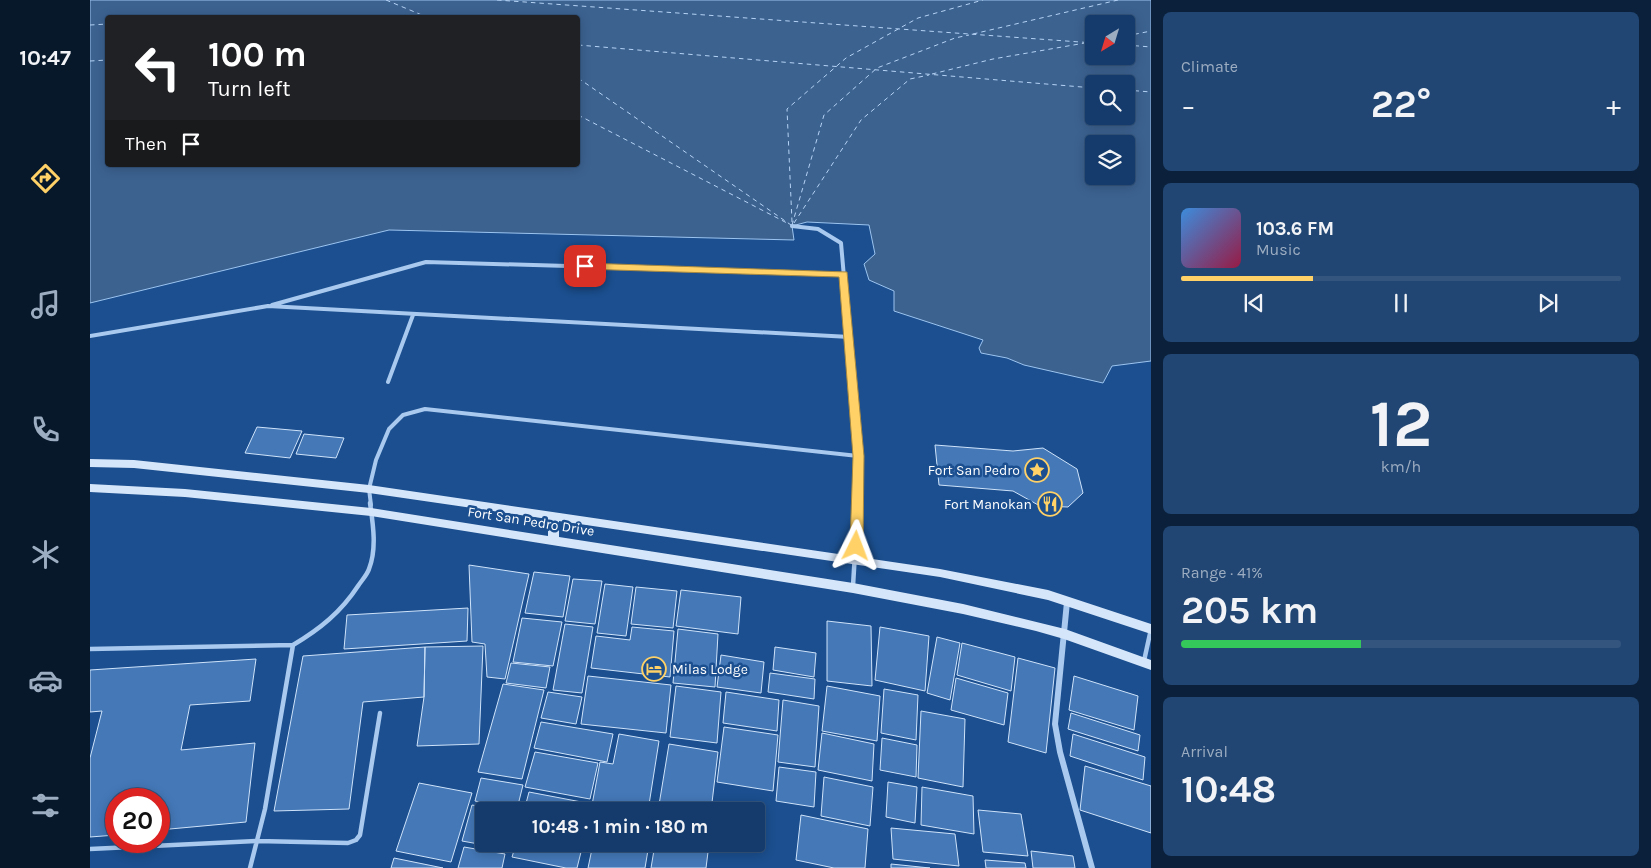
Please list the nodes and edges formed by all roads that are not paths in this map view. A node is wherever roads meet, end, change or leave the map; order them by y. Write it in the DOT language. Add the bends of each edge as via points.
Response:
graph roads {
  1 [pos="792,226"];
  2 [pos="844,274"];
  3 [pos="268,306"];
  4 [pos="413,315"];
  5 [pos="90,336"];
  6 [pos="850,337"];
  7 [pos="388,382"];
  8 [pos="858,456"];
  9 [pos="90,463"];
  10 [pos="90,488"];
  11 [pos="368,489"];
  12 [pos="372,512"];
  13 [pos="553,516"];
  14 [pos="554,540"];
  15 [pos="856,560"];
  16 [pos="853,588"];
  17 [pos="1067,600"];
  18 [pos="1151,630"];
  19 [pos="1065,634"];
  20 [pos="294,645"];
  21 [pos="90,649"];
  22 [pos="1147,663"];
  23 [pos="380,713"];
  24 [pos="256,841"];
  25 [pos="90,849"];
  26 [pos="250,868"];
  27 [pos="1092,868"];
  1 -- 2 [label="lane" via="828,232 841,243"];
  2 -- 3 [label="lane" via="426,262"];
  2 -- 6 [label="lane"];
  3 -- 4 [label="lane"];
  3 -- 5 [label="lane"];
  4 -- 6 [label="lane"];
  4 -- 7 [label="lane"];
  6 -- 8 [label="lane"];
  8 -- 11 [label="lane" via="425,409 403,415 389,429"];
  8 -- 15 [label="lane"];
  9 -- 11 [label="main road, Fort San Pedro Drive" via="134,464"];
  10 -- 12 [label="main road, Fort San Pedro Drive" via="186,493"];
  11 -- 12 [label="lane"];
  11 -- 13 [label="main road, Fort San Pedro Drive"];
  12 -- 14 [label="main road, Fort San Pedro Drive"];
  12 -- 20 [label="lane" via="374,539 369,569 334,617"];
  13 -- 14 [label="main road"];
  13 -- 15 [label="main road, Fort San Pedro Drive"];
  14 -- 16 [label="main road, Fort San Pedro Drive"];
  15 -- 16 [label="lane"];
  15 -- 17 [label="main road, Fort San Pedro Drive" via="940,573"];
  16 -- 19 [label="main road, Fort San Pedro Drive" via="964,609"];
  17 -- 18 [label="main road, Fort San Pedro Drive"];
  17 -- 19 [label="street"];
  18 -- 22 [label="lane"];
  19 -- 22 [label="main road, Fort San Pedro Drive"];
  19 -- 27 [label="street" via="1055,724"];
  20 -- 21 [label="lane"];
  20 -- 24 [label="lane" via="265,809"];
  23 -- 24 [label="lane" via="360,835 356,840 348,843"];
  24 -- 25 [label="lane"];
  24 -- 26 [label="lane"];
}
